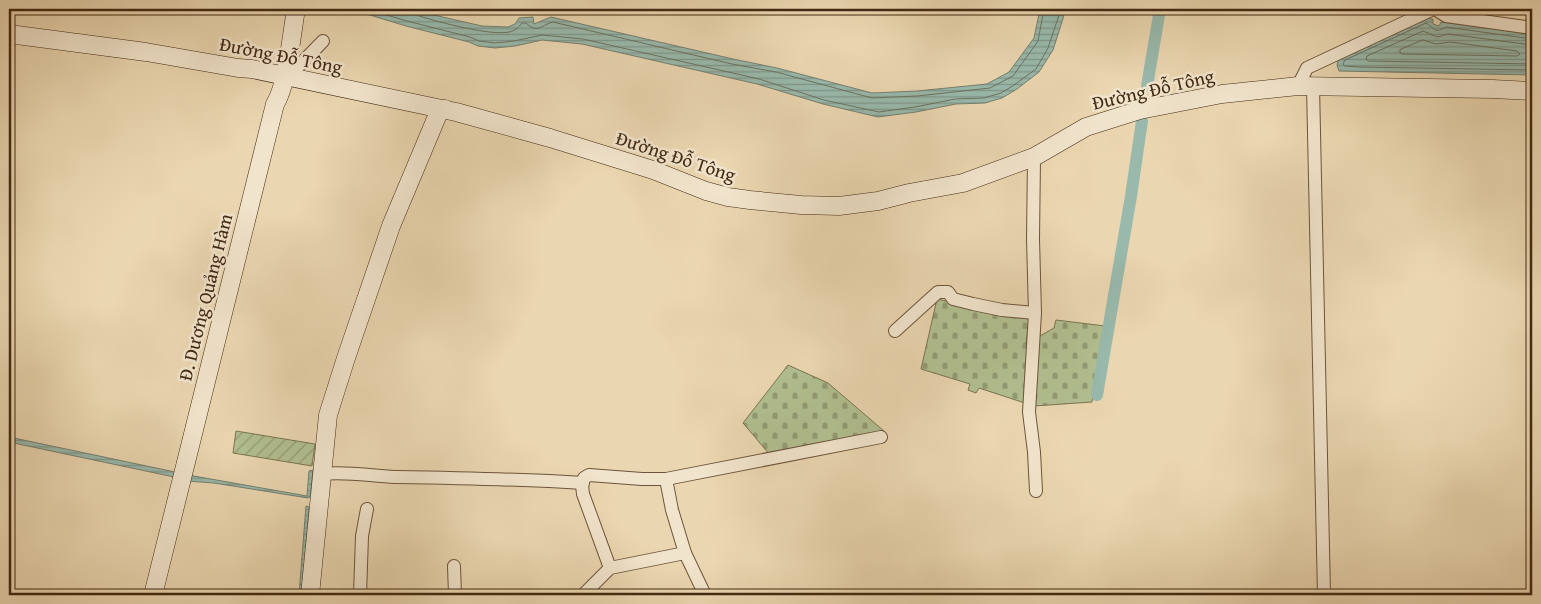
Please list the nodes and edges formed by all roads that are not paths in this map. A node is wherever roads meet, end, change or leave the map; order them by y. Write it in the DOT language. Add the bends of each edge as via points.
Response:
graph roads {
  1 [pos="296,9"];
  2 [pos="1433,9"];
  3 [pos="1532,28"];
  4 [pos="9,34"];
  5 [pos="323,41"];
  6 [pos="286,77"];
  7 [pos="1306,86"];
  8 [pos="1532,91"];
  9 [pos="445,109"];
  10 [pos="1034,157"];
  11 [pos="1035,313"];
  12 [pos="895,331"];
  13 [pos="881,437"];
  14 [pos="322,474"];
  15 [pos="666,479"];
  16 [pos="583,483"];
  17 [pos="1036,491"];
  18 [pos="367,509"];
  19 [pos="685,553"];
  20 [pos="454,566"];
  21 [pos="610,568"];
  22 [pos="153,595"];
  23 [pos="310,595"];
  24 [pos="360,595"];
  25 [pos="455,595"];
  26 [pos="583,595"];
  27 [pos="705,595"];
  28 [pos="1324,595"];
  1 -- 6 [label="main road, Đ. Dương Quảng Hàm"];
  2 -- 3 [label="street" via="1446,16"];
  2 -- 7 [label="street" via="1307,68"];
  4 -- 6 [label="main road, Đường Đỗ Tông" via="252,68"];
  5 -- 6 [label="street"];
  6 -- 9 [label="main road, Đường Đỗ Tông"];
  6 -- 22 [label="main road, Đ. Dương Quảng Hàm" via="275,104"];
  7 -- 8 [label="main road, Đường Đỗ Tông"];
  7 -- 10 [label="main road, Đường Đỗ Tông" via="1222,94 1140,110 1086,127"];
  7 -- 28 [label="street"];
  9 -- 10 [label="main road, Đường Đỗ Tông" via="653,170 706,191 801,205 839,206 878,201 963,183"];
  9 -- 14 [label="main road" via="438,114 391,226 346,358 328,415"];
  10 -- 11 [label="street"];
  11 -- 12 [label="street" via="1002,310 953,299 946,288"];
  11 -- 17 [label="street" via="1029,412"];
  13 -- 15 [label="street"];
  14 -- 16 [label="street"];
  14 -- 23 [label="main road"];
  15 -- 16 [label="street" via="589,475"];
  15 -- 19 [label="street"];
  16 -- 21 [label="street" via="582,494"];
  18 -- 24 [label="street" via="362,536"];
  19 -- 21 [label="street"];
  19 -- 27 [label="street"];
  20 -- 25 [label="street"];
  21 -- 26 [label="street"];
}
